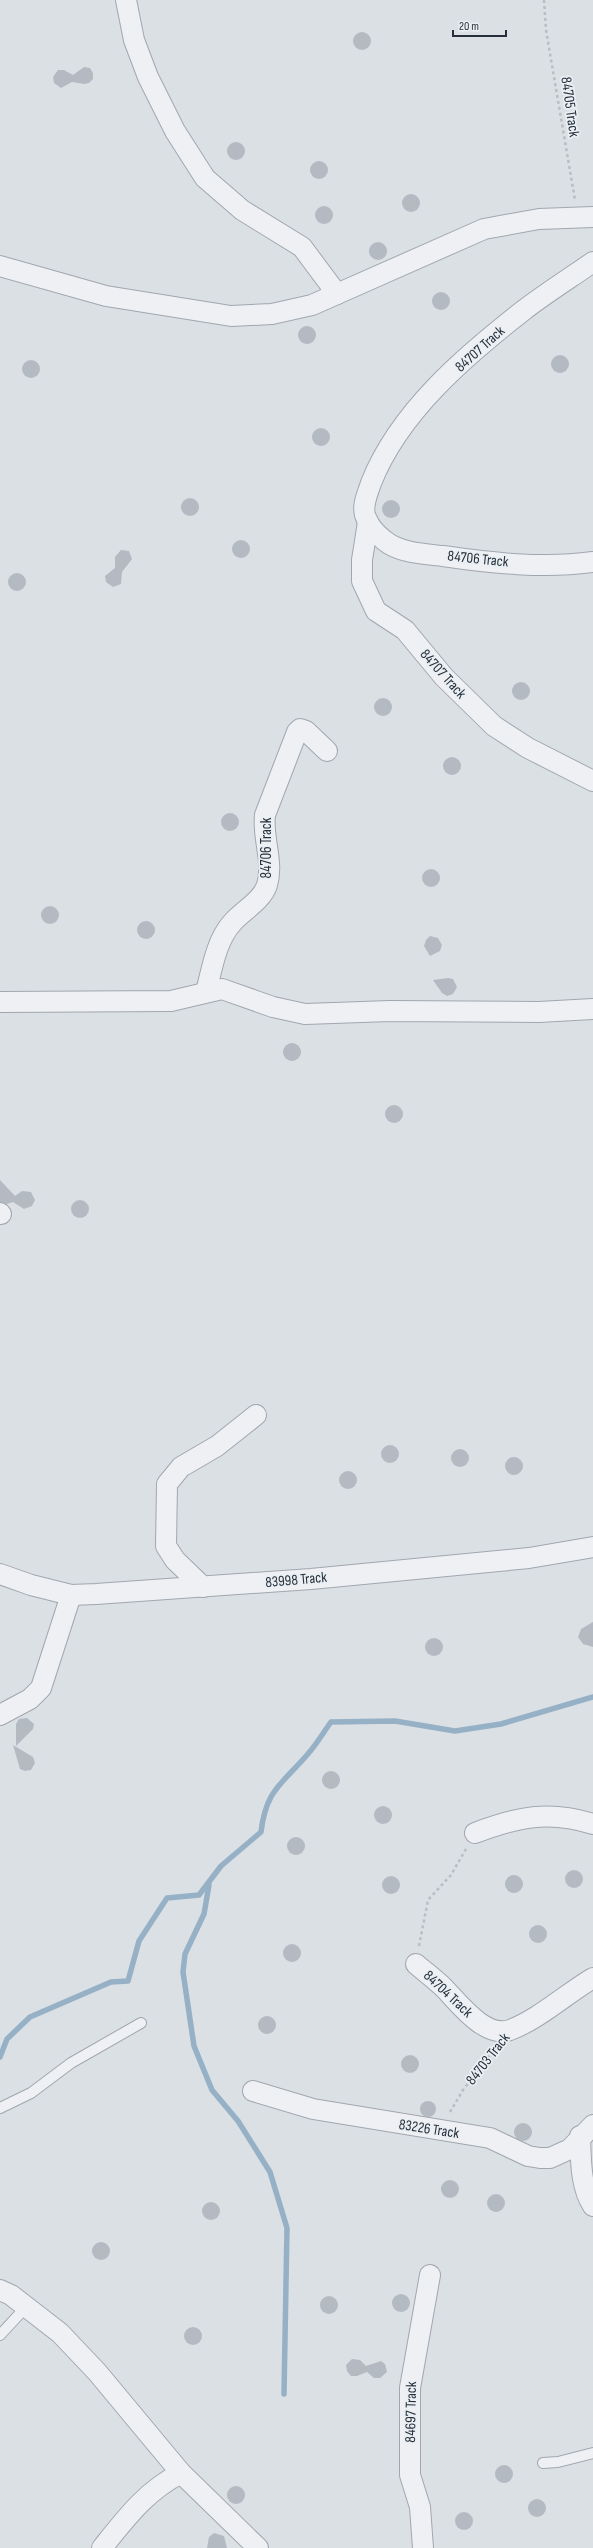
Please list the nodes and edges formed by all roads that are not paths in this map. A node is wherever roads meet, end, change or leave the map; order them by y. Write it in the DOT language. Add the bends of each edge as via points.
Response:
graph roads {
  1 [pos="126,0"];
  2 [pos="586,216"];
  3 [pos="593,262"];
  4 [pos="0,266"];
  5 [pos="337,294"];
  6 [pos="370,525"];
  7 [pos="593,562"];
  8 [pos="327,751"];
  9 [pos="593,781"];
  10 [pos="206,992"];
  11 [pos="0,1002"];
  12 [pos="593,1009"];
  13 [pos="256,1415"];
  14 [pos="593,1547"];
  15 [pos="0,1574"];
  16 [pos="203,1587"];
  17 [pos="71,1595"];
  18 [pos="0,1715"];
  19 [pos="593,1824"];
  20 [pos="475,1833"];
  21 [pos="416,1964"];
  22 [pos="593,1978"];
  23 [pos="141,2023"];
  24 [pos="509,2030"];
  25 [pos="253,2091"];
  26 [pos="0,2108"];
  27 [pos="586,2130"];
  28 [pos="593,2206"];
  29 [pos="430,2275"];
  30 [pos="0,2290"];
  31 [pos="26,2307"];
  32 [pos="0,2335"];
  33 [pos="593,2454"];
  34 [pos="543,2463"];
  35 [pos="181,2473"];
  36 [pos="102,2548"];
  37 [pos="258,2548"];
  38 [pos="423,2548"];
  1 -- 5 [label="street" via="134,40 148,77 175,131 205,178 242,210 302,247"];
  2 -- 5 [label="street" via="539,219 484,229"];
  3 -- 6 [label="street, 84707 Track" via="524,310 495,334 447,378 415,413 392,442 376,470 365,499 365,514"];
  4 -- 5 [label="street" via="79,290 231,316 295,310"];
  6 -- 7 [label="street, 84706 Track" via="385,541 421,554 525,564"];
  6 -- 9 [label="street, 84707 Track" via="362,560 362,581 376,611 405,630 444,677 494,726 528,748"];
  8 -- 10 [label="street, 84706 Track" via="306,731 300,729 297,732 265,815 267,884 259,898 231,924 224,936 216,954"];
  10 -- 11 [label="street" via="170,1001"];
  10 -- 12 [label="street" via="229,991 273,1007 305,1014 390,1011 539,1012"];
  13 -- 16 [label="street" via="217,1446 181,1467 167,1484 166,1546 175,1560"];
  14 -- 16 [label="street, 83998 Track" via="529,1558"];
  15 -- 17 [label="street, 83998 Track"];
  16 -- 17 [label="street, 83998 Track"];
  17 -- 18 [label="street" via="41,1688 30,1699"];
  19 -- 20 [label="street" via="575,1818 547,1815 498,1824"];
  21 -- 24 [label="street, 84704 Track" via="479,2022 500,2030"];
  22 -- 24 [label="street, 84703 Track" via="544,2011"];
  23 -- 26 [label="lane" via="71,2063 31,2094"];
  25 -- 27 [label="street, 83226 Track" via="313,2109 490,2138 528,2156 540,2158 550,2158 570,2149"];
  27 -- 28 [label="street" via="582,2172 588,2198"];
  29 -- 38 [label="street, 84697 Track" via="410,2388 410,2475 420,2507"];
  30 -- 31 [label="street"];
  31 -- 32 [label="lane"];
  31 -- 35 [label="street" via="60,2333 97,2372"];
  33 -- 34 [label="lane"];
  35 -- 36 [label="street" via="154,2489 141,2501"];
  35 -- 37 [label="street"];
}
